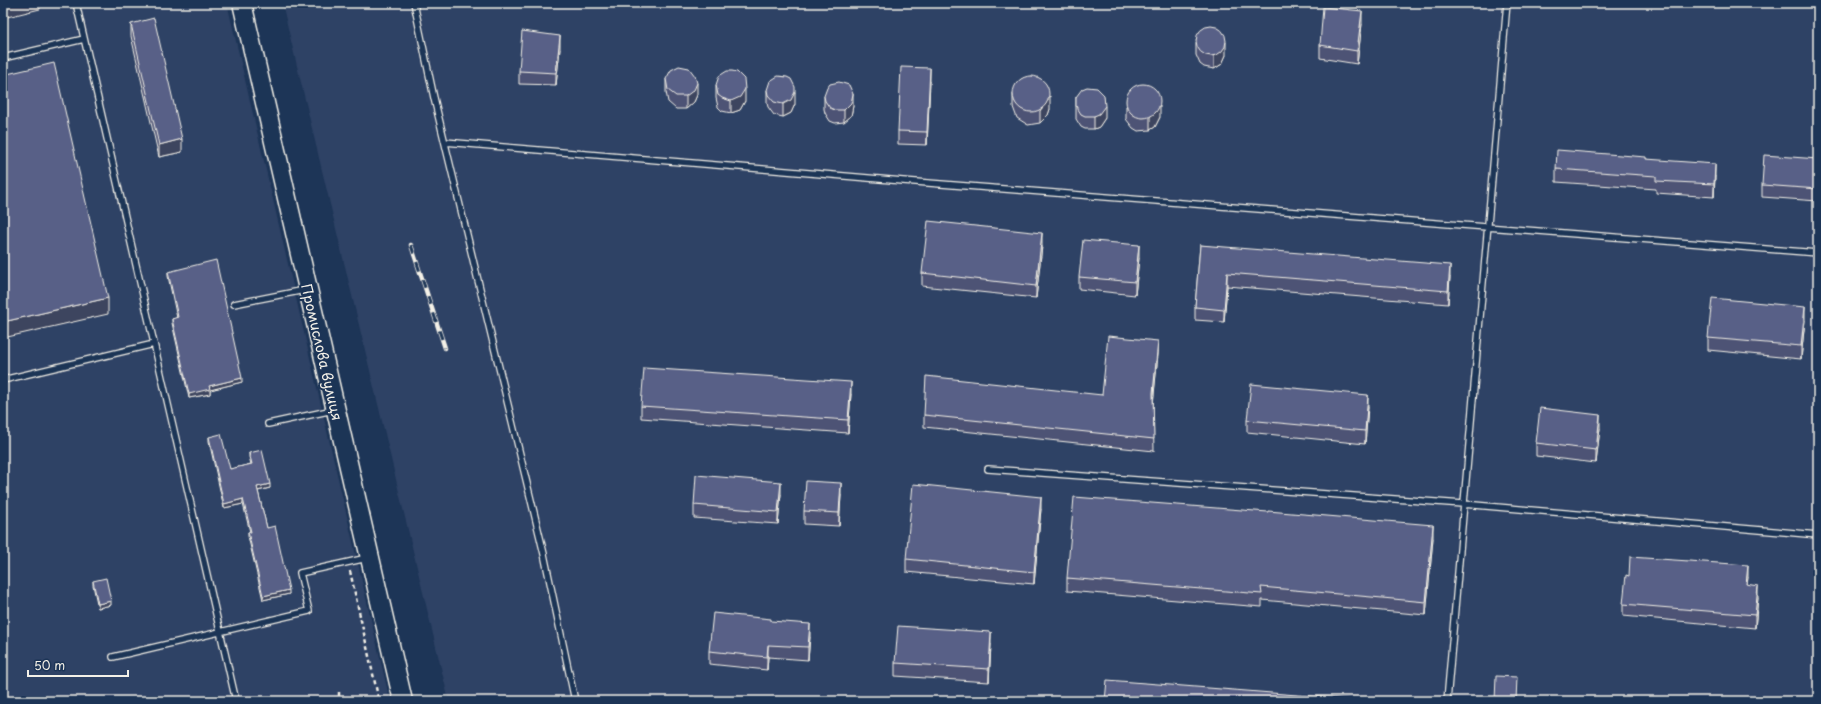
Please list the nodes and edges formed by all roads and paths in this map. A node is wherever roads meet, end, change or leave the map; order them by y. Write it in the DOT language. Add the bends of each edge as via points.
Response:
graph roads {
  1 [pos="76,3"];
  2 [pos="242,3"];
  3 [pos="414,3"];
  4 [pos="1507,3"];
  5 [pos="84,39"];
  6 [pos="3,58"];
  7 [pos="445,142"];
  8 [pos="1488,226"];
  9 [pos="1818,253"];
  10 [pos="308,289"];
  11 [pos="234,304"];
  12 [pos="154,344"];
  13 [pos="3,380"];
  14 [pos="335,409"];
  15 [pos="268,424"];
  16 [pos="988,469"];
  17 [pos="1463,504"];
  18 [pos="1818,535"];
  19 [pos="369,557"];
  20 [pos="348,562"];
  21 [pos="220,632"];
  22 [pos="113,657"];
  23 [pos="339,692"];
  24 [pos="236,701"];
  25 [pos="339,701"];
  26 [pos="379,701"];
  27 [pos="403,701"];
  28 [pos="575,701"];
  29 [pos="1447,701"];
  1 -- 5 [label="lane"];
  2 -- 10 [label="main road, Промислова вулиця"];
  3 -- 7 [label="lane"];
  4 -- 8 [label="lane"];
  5 -- 6 [label="lane"];
  5 -- 12 [label="lane"];
  7 -- 8 [label="lane" via="903,181"];
  7 -- 28 [label="lane" via="544,554"];
  8 -- 9 [label="lane"];
  8 -- 17 [label="lane"];
  10 -- 11 [label="lane"];
  10 -- 14 [label="main road, Промислова вулиця"];
  12 -- 13 [label="lane"];
  12 -- 21 [label="lane"];
  14 -- 15 [label="lane"];
  14 -- 19 [label="main road, Промислова вулиця"];
  16 -- 17 [label="lane"];
  17 -- 18 [label="lane"];
  17 -- 29 [label="lane"];
  19 -- 20 [label="lane"];
  19 -- 27 [label="main road, Промислова вулиця"];
  20 -- 21 [label="lane" via="300,573 309,612"];
  20 -- 26 [label="path"];
  21 -- 22 [label="lane"];
  21 -- 24 [label="lane"];
  23 -- 25 [label="path"];
}
